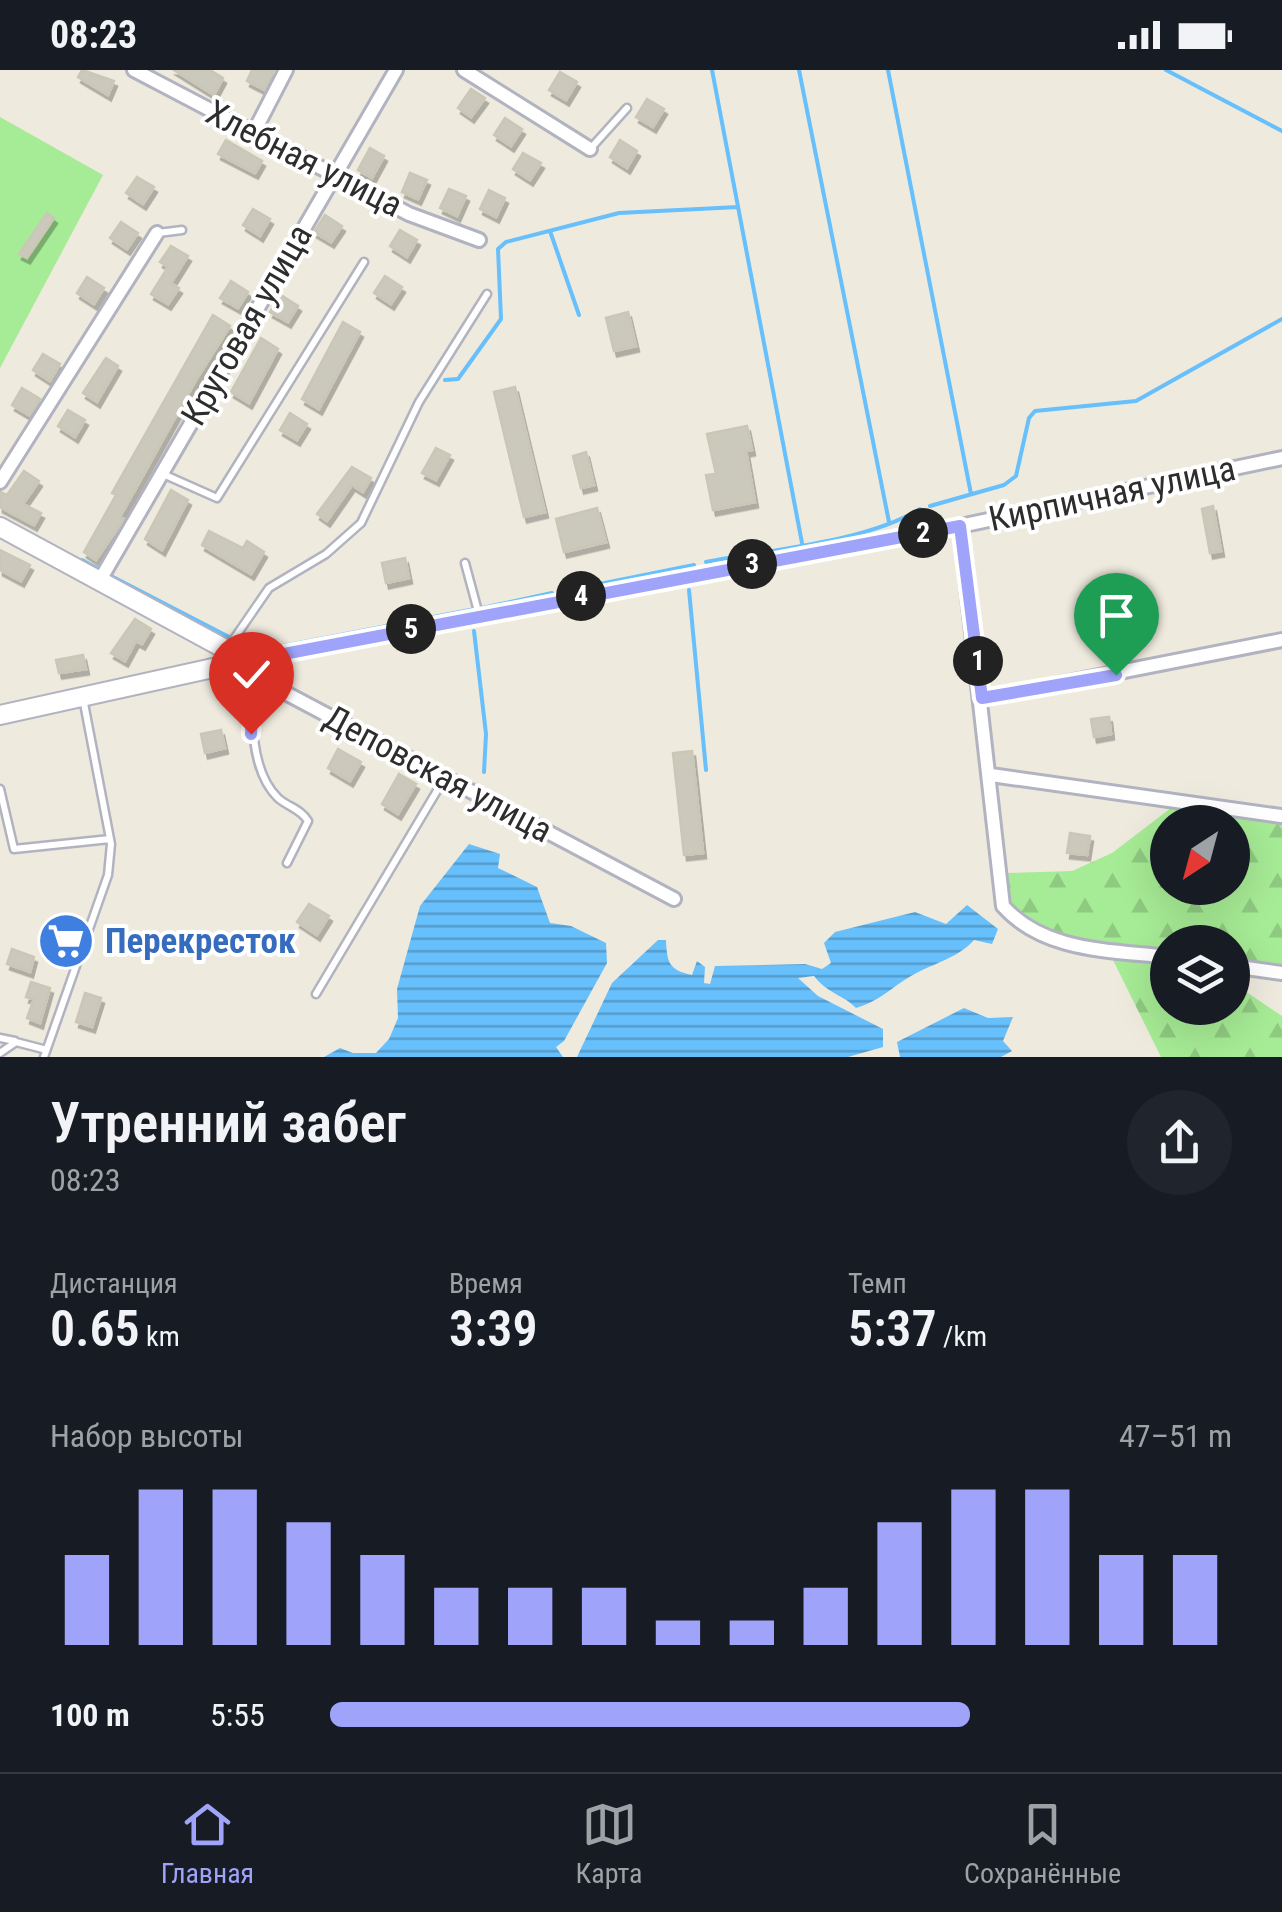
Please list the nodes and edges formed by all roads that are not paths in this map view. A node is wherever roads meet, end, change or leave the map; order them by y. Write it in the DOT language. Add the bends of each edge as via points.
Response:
graph roads {
  1 [pos="134,70"];
  2 [pos="286,70"];
  3 [pos="396,70"];
  4 [pos="464,70"];
  5 [pos="626,108"];
  6 [pos="254,134"];
  7 [pos="590,149"];
  8 [pos="333,175"];
  9 [pos="182,230"];
  10 [pos="156,233"];
  11 [pos="479,240"];
  12 [pos="364,262"];
  13 [pos="488,294"];
  14 [pos="1282,458"];
  15 [pos="162,473"];
  16 [pos="0,482"];
  17 [pos="960,526"];
  18 [pos="0,527"];
  19 [pos="464,563"];
  20 [pos="100,580"];
  21 [pos="479,615"];
  22 [pos="1282,640"];
  23 [pos="229,657"];
  24 [pos="254,676"];
  25 [pos="83,696"];
  26 [pos="982,698"];
  27 [pos="0,715"];
  28 [pos="991,774"];
  29 [pos="444,778"];
  30 [pos="0,789"];
  31 [pos="1281,816"];
  32 [pos="110,839"];
  33 [pos="288,863"];
  34 [pos="674,899"];
  35 [pos="1150,955"];
  36 [pos="1250,969"];
  37 [pos="1282,973"];
  38 [pos="316,994"];
  39 [pos="0,1038"];
  40 [pos="16,1042"];
  41 [pos="0,1053"];
  42 [pos="43,1053"];
  1 -- 6 [label="street, Хлебная улица"];
  2 -- 6 [label="street"];
  3 -- 8 [label="street, Круговая улица"];
  4 -- 7 [label="street"];
  5 -- 7 [label="lane"];
  6 -- 8 [label="street, Хлебная улица"];
  8 -- 11 [label="street, Хлебная улица"];
  8 -- 15 [label="street, Круговая улица"];
  9 -- 10 [label="lane"];
  10 -- 16 [label="street"];
  12 -- 15 [label="lane" via="217,498"];
  13 -- 23 [label="lane" via="418,402 360,523 326,554 268,588"];
  14 -- 17 [label="street, Кирпичная улица"];
  15 -- 20 [label="street, Круговая улица"];
  17 -- 21 [label="street, Кирпичная улица"];
  17 -- 26 [label="street"];
  18 -- 20 [label="street, Деповская улица"];
  19 -- 21 [label="lane"];
  20 -- 23 [label="street, Деповская улица"];
  21 -- 23 [label="street, Кирпичная улица"];
  22 -- 26 [label="street"];
  23 -- 24 [label="street, Деповская улица"];
  23 -- 25 [label="street, Кирпичная улица"];
  24 -- 29 [label="street, Деповская улица"];
  24 -- 33 [label="lane" via="251,734 268,782 276,797 308,821"];
  25 -- 27 [label="street, Кирпичная улица"];
  25 -- 32 [label="lane"];
  26 -- 28 [label="street"];
  28 -- 31 [label="street"];
  28 -- 35 [label="street" via="1003,906 1020,926 1070,946"];
  29 -- 34 [label="street, Деповская улица"];
  29 -- 38 [label="lane"];
  30 -- 32 [label="lane" via="14,849"];
  32 -- 42 [label="lane" via="108,875"];
  36 -- 37 [label="street"];
  39 -- 40 [label="lane"];
  40 -- 41 [label="lane"];
  40 -- 42 [label="lane"];
}
